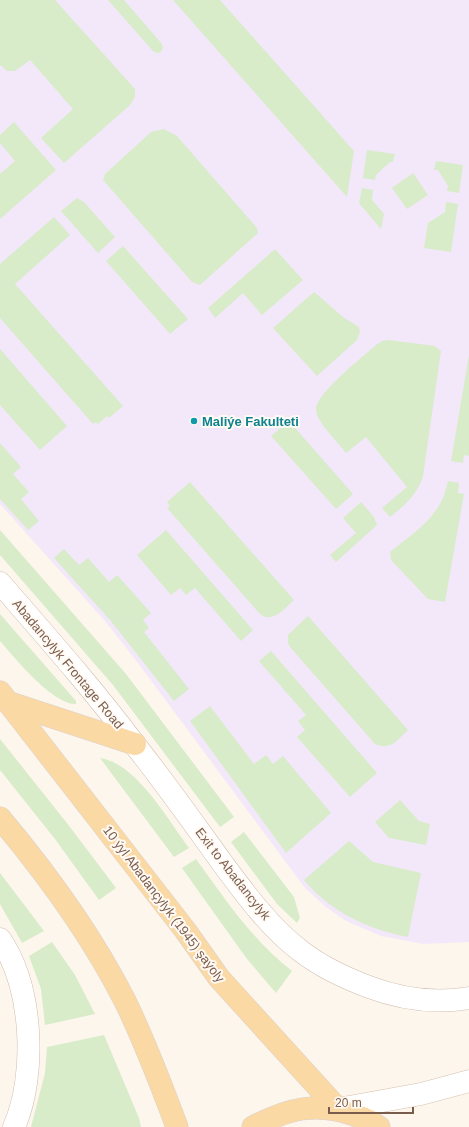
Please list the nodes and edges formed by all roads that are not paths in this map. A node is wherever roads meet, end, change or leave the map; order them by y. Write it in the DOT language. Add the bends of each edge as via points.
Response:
graph roads {
  1 [pos="0,583"];
  2 [pos="5,698"];
  3 [pos="135,744"];
  4 [pos="0,818"];
  5 [pos="0,939"];
  6 [pos="469,998"];
  7 [pos="469,1081"];
  8 [pos="338,1109"];
  9 [pos="14,1127"];
  10 [pos="177,1127"];
  11 [pos="253,1127"];
  12 [pos="378,1127"];
  1 -- 3 [label="street, Abadancylyk Frontage Road"];
  2 -- 3 [label="main road"];
  2 -- 8 [label="main road, 10 ýyl Abadançylyk (1945) şaýoly" via="185,930 219,978"];
  3 -- 6 [label="street, Exit to Abadancylyk" via="248,897 278,931 301,951 325,968 380,991 432,1001"];
  4 -- 10 [label="main road" via="64,902 108,971 125,1001 156,1070"];
  5 -- 9 [label="street" via="17,976 27,1017 27,1070"];
  7 -- 8 [label="street" via="421,1094"];
  8 -- 11 [label="main road" via="306,1108 275,1115"];
  8 -- 12 [label="main road" via="372,1122"];
}
